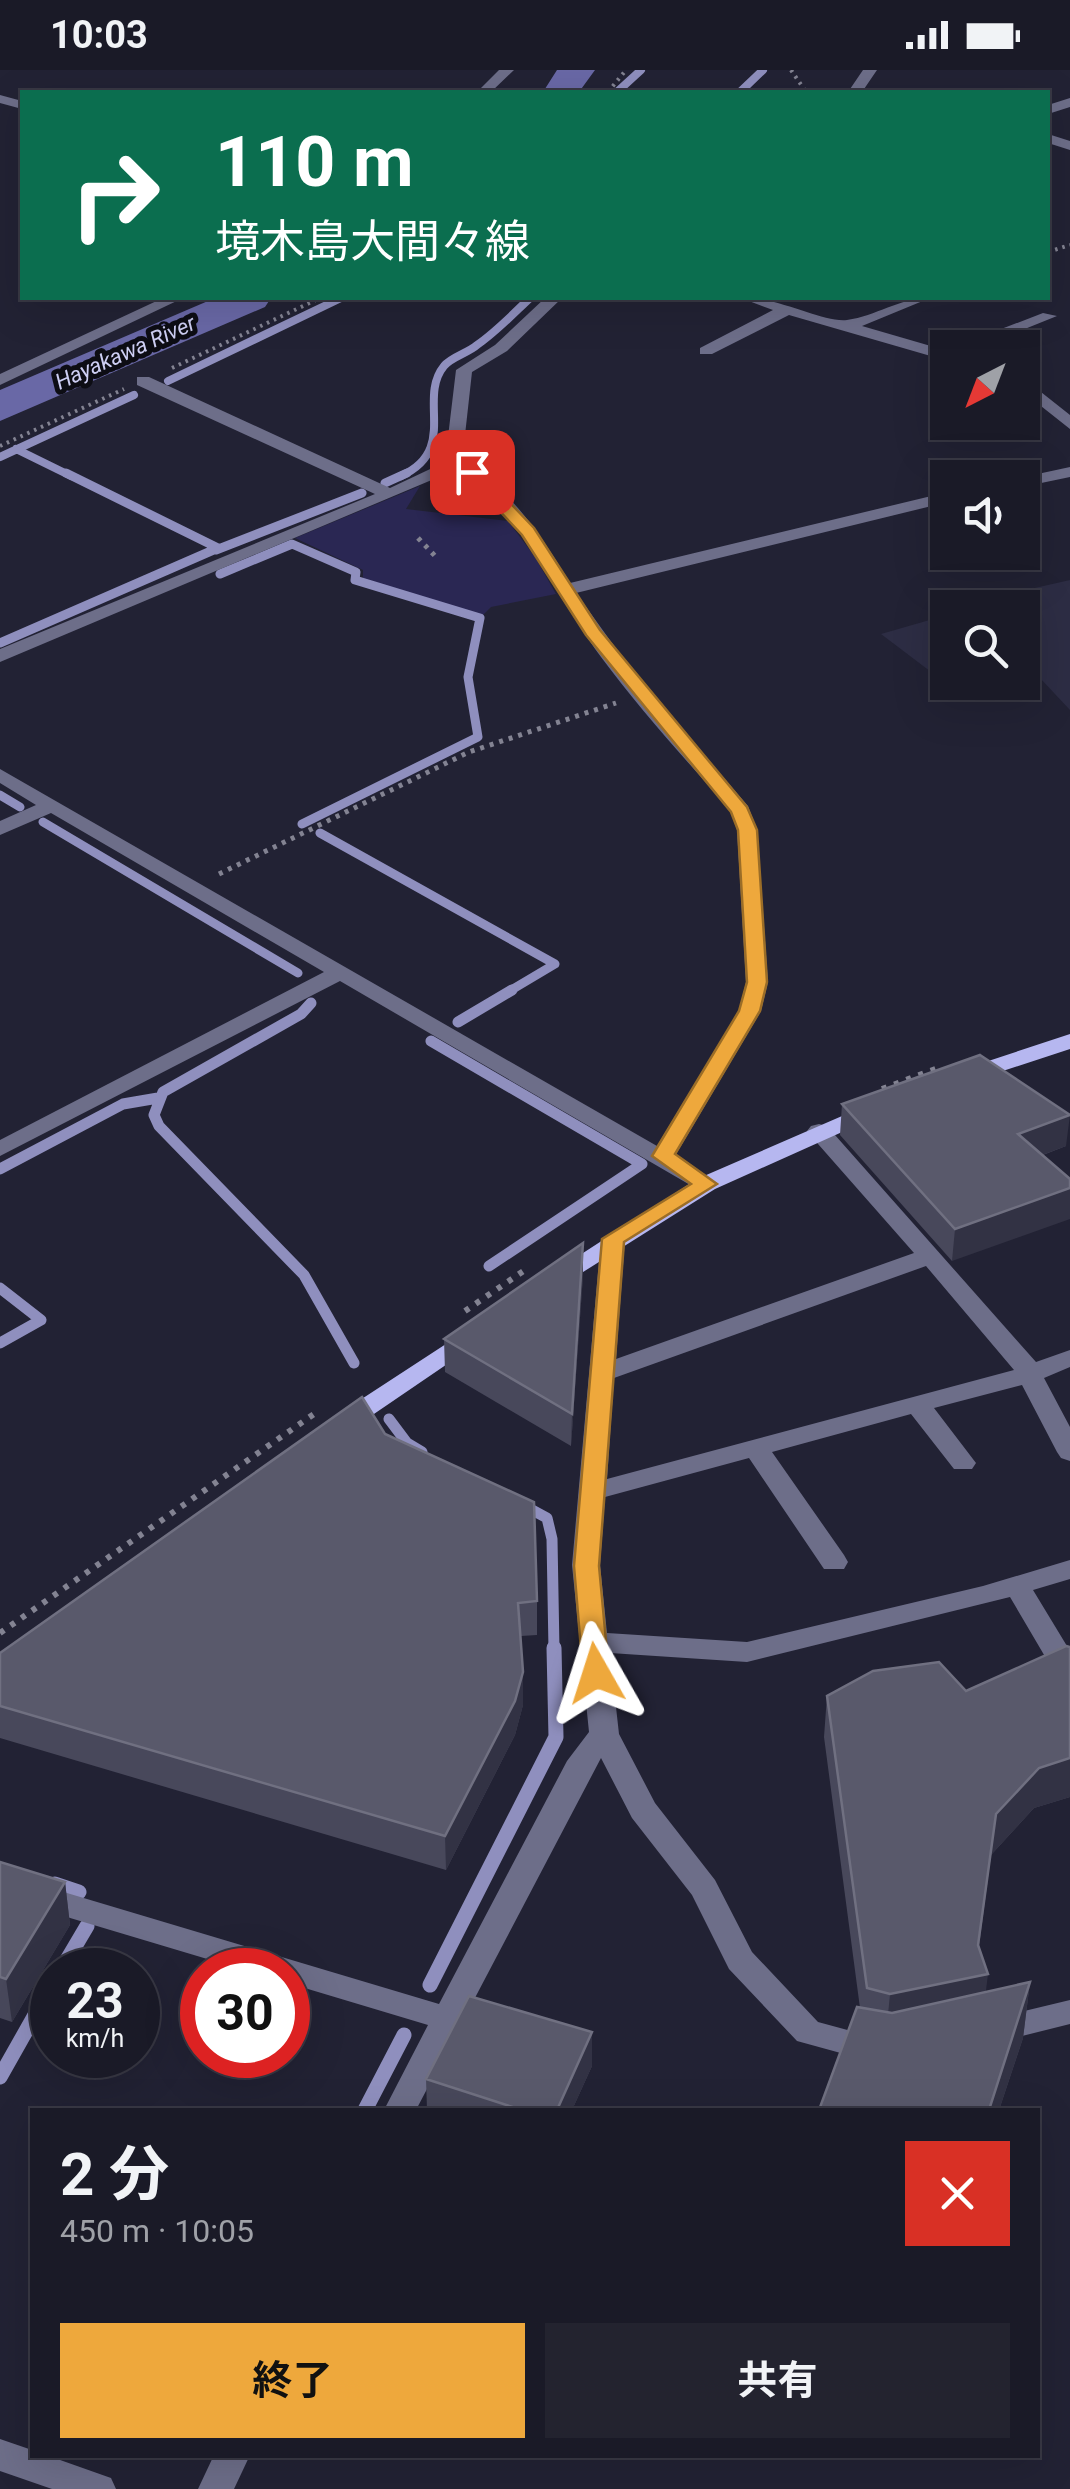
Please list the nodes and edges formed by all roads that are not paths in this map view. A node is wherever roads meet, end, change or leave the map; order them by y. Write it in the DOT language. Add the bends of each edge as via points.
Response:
graph roads {
  1 [pos="506,70"];
  2 [pos="486,90"];
  3 [pos="171,300"];
  4 [pos="552,300"];
  5 [pos="756,300"];
  6 [pos="917,300"];
  7 [pos="788,309"];
  8 [pos="1049,316"];
  9 [pos="846,326"];
  10 [pos="1010,330"];
  11 [pos="930,350"];
  12 [pos="706,351"];
  13 [pos="0,380"];
  14 [pos="143,381"];
  15 [pos="1040,398"];
  16 [pos="1070,424"];
  17 [pos="453,464"];
  18 [pos="1070,472"];
  19 [pos="1040,478"];
  20 [pos="390,494"];
  21 [pos="930,501"];
  22 [pos="568,589"];
  23 [pos="0,656"];
  24 [pos="0,775"];
  25 [pos="52,805"];
  26 [pos="0,829"];
  27 [pos="340,972"];
  28 [pos="1070,1041"];
  29 [pos="979,1072"];
  30 [pos="946,1083"];
  31 [pos="1009,1093"];
  32 [pos="897,1101"];
  33 [pos="819,1131"];
  34 [pos="0,1149"];
  35 [pos="663,1156"];
  36 [pos="706,1184"];
  37 [pos="613,1239"];
  38 [pos="929,1256"];
  39 [pos="533,1294"];
  40 [pos="501,1315"];
  41 [pos="1070,1358"];
  42 [pos="602,1373"];
  43 [pos="1030,1374"];
  44 [pos="918,1404"];
  45 [pos="326,1435"];
  46 [pos="756,1448"];
  47 [pos="1070,1452"];
  48 [pos="964,1463"];
  49 [pos="592,1492"];
  50 [pos="834,1562"];
  51 [pos="1070,1569"];
  52 [pos="1017,1586"];
  53 [pos="592,1642"];
  54 [pos="1070,1675"];
  55 [pos="604,1734"];
  56 [pos="0,1886"];
  57 [pos="211,1948"];
  58 [pos="310,1977"];
  59 [pos="1070,2012"];
  60 [pos="445,2018"];
  61 [pos="957,2038"];
  62 [pos="904,2049"];
  63 [pos="401,2108"];
  64 [pos="0,2455"];
  65 [pos="231,2458"];
  66 [pos="98,2489"];
  67 [pos="216,2489"];
  1 -- 2 [label="street"];
  3 -- 13 [label="street"];
  4 -- 17 [label="street" via="502,348 464,370"];
  5 -- 7 [label="street"];
  6 -- 9 [label="street"];
  7 -- 9 [label="street"];
  7 -- 12 [label="street"];
  8 -- 10 [label="street"];
  9 -- 11 [label="street"];
  14 -- 20 [label="street"];
  15 -- 16 [label="street"];
  17 -- 20 [label="street"];
  17 -- 22 [label="street" via="472,472 517,520"];
  18 -- 19 [label="street"];
  20 -- 23 [label="street"];
  21 -- 22 [label="street"];
  22 -- 35 [label="street" via="592,632 740,810 747,830 757,982 750,1011"];
  24 -- 25 [label="street"];
  25 -- 26 [label="street"];
  25 -- 27 [label="street"];
  27 -- 34 [label="street"];
  27 -- 35 [label="street"];
  28 -- 29 [label="main road"];
  29 -- 30 [label="main road"];
  29 -- 31 [label="street"];
  32 -- 33 [label="main road"];
  33 -- 36 [label="main road"];
  33 -- 38 [label="street"];
  35 -- 36 [label="street"];
  36 -- 37 [label="main road"];
  37 -- 39 [label="main road"];
  37 -- 42 [label="street"];
  38 -- 42 [label="street"];
  38 -- 43 [label="street"];
  40 -- 45 [label="main road"];
  41 -- 43 [label="street"];
  42 -- 49 [label="street"];
  43 -- 44 [label="street"];
  43 -- 47 [label="street"];
  44 -- 46 [label="street"];
  44 -- 48 [label="street"];
  46 -- 49 [label="street"];
  46 -- 50 [label="street"];
  49 -- 53 [label="street" via="586,1566"];
  51 -- 52 [label="street"];
  52 -- 53 [label="street" via="746,1652"];
  52 -- 54 [label="street"];
  53 -- 55 [label="street"];
  55 -- 60 [label="street" via="582,1761"];
  55 -- 62 [label="street" via="642,1810 704,1888 740,1960 808,2032 886,2052"];
  56 -- 57 [label="street"];
  58 -- 60 [label="street"];
  59 -- 61 [label="street"];
  60 -- 63 [label="street"];
  64 -- 66 [label="street"];
  65 -- 67 [label="street"];
}
